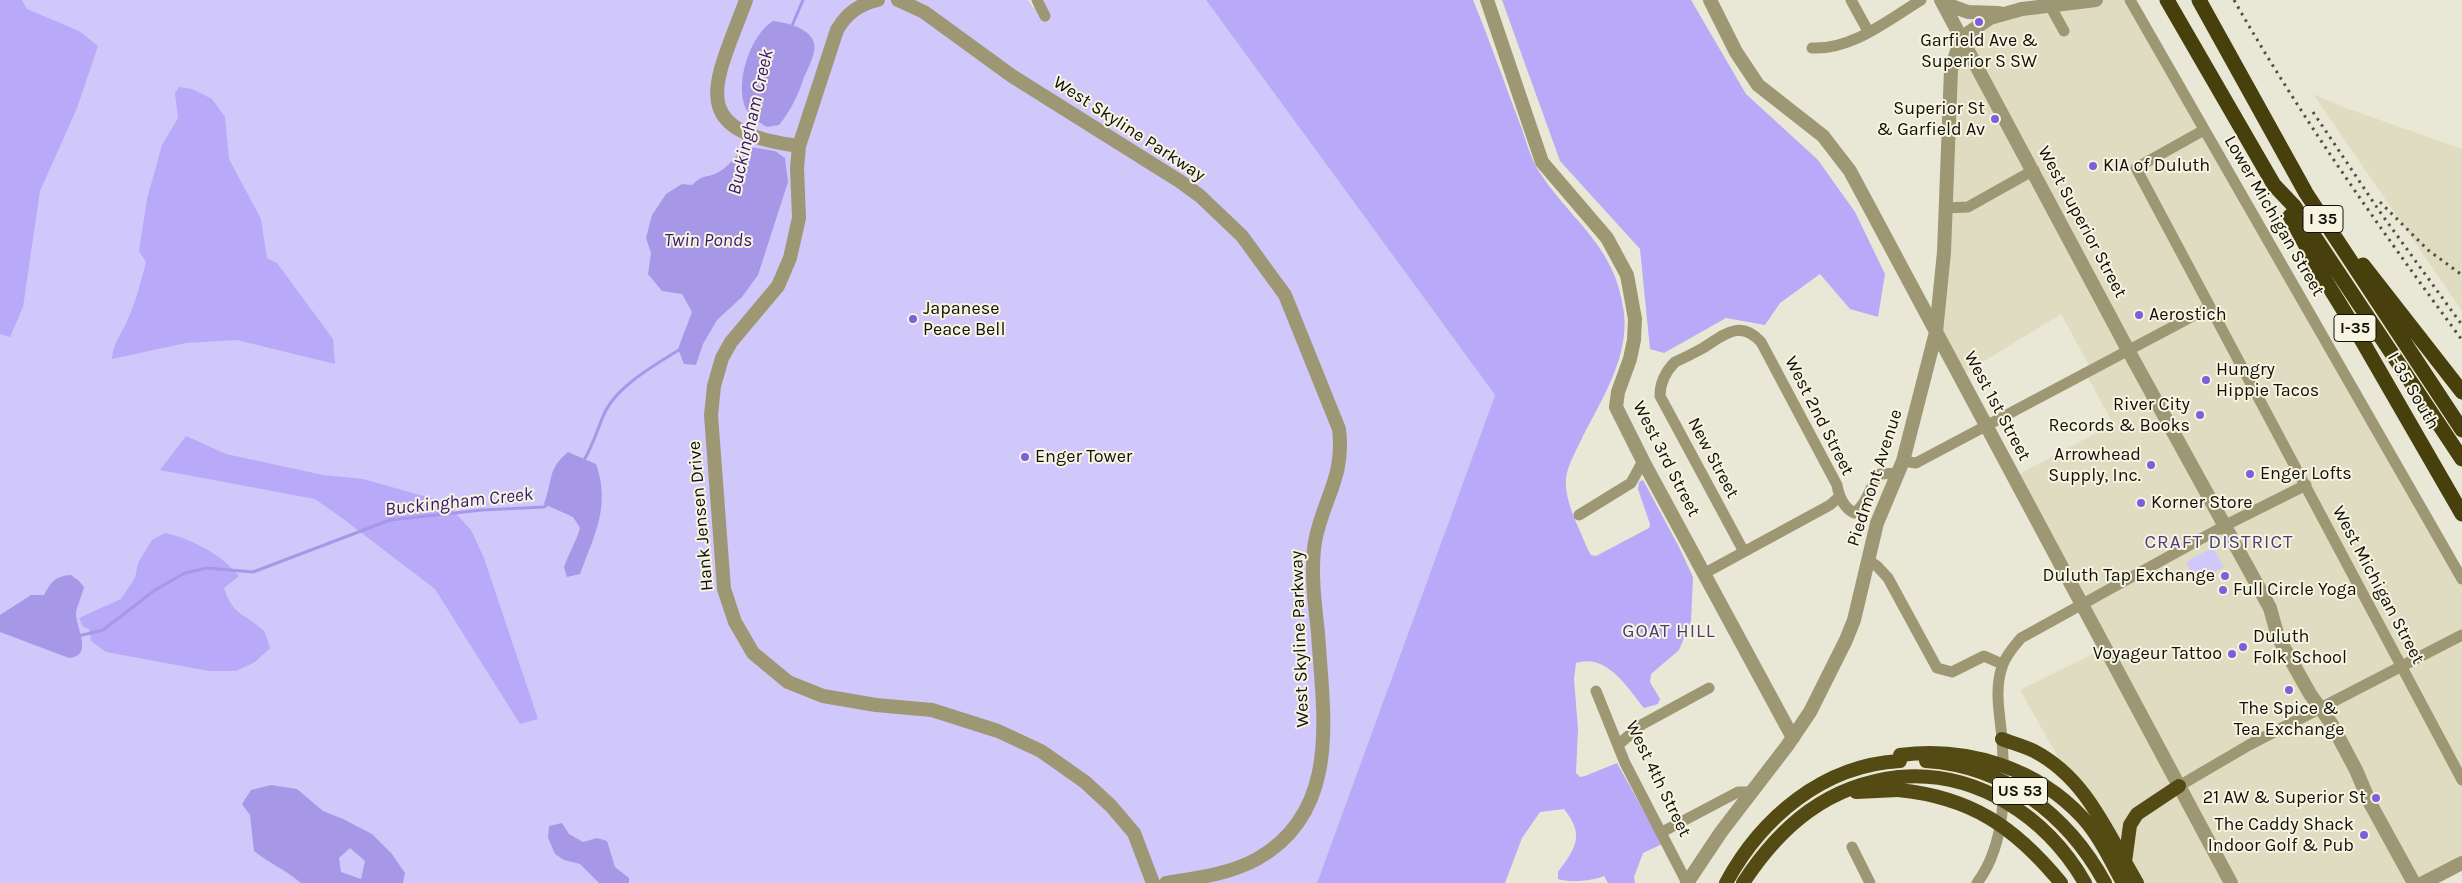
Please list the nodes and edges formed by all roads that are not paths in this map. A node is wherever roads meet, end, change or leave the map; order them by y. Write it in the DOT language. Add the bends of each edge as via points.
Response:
graph roads {
  1 [pos="746,0"];
  2 [pos="878,0"];
  3 [pos="898,0"];
  4 [pos="1037,0"];
  5 [pos="1487,0"];
  6 [pos="1710,0"];
  7 [pos="1851,0"];
  8 [pos="1921,0"];
  9 [pos="2047,0"];
  10 [pos="2096,0"];
  11 [pos="2130,0"];
  12 [pos="2167,0"];
  13 [pos="2199,0"];
  14 [pos="1942,2"];
  15 [pos="2004,13"];
  16 [pos="1045,16"];
  17 [pos="1868,31"];
  18 [pos="2064,32"];
  19 [pos="1961,38"];
  20 [pos="1812,48"];
  21 [pos="2204,130"];
  22 [pos="799,146"];
  23 [pos="2034,170"];
  24 [pos="2274,186"];
  25 [pos="2306,193"];
  26 [pos="1945,208"];
  27 [pos="2210,308"];
  28 [pos="1936,332"];
  29 [pos="2128,350"];
  30 [pos="1662,380"];
  31 [pos="2462,392"];
  32 [pos="1986,425"];
  33 [pos="2462,430"];
  34 [pos="2462,459"];
  35 [pos="1643,461"];
  36 [pos="1901,467"];
  37 [pos="2306,485"];
  38 [pos="1839,498"];
  39 [pos="2462,509"];
  40 [pos="1579,515"];
  41 [pos="2226,525"];
  42 [pos="1743,550"];
  43 [pos="1868,560"];
  44 [pos="1705,573"];
  45 [pos="2462,579"];
  46 [pos="2082,604"];
  47 [pos="2462,635"];
  48 [pos="2002,664"];
  49 [pos="2401,665"];
  50 [pos="1709,688"];
  51 [pos="1596,691"];
  52 [pos="2320,707"];
  53 [pos="1792,738"];
  54 [pos="2002,739"];
  55 [pos="1618,745"];
  56 [pos="1900,758"];
  57 [pos="2462,780"];
  58 [pos="1899,784"];
  59 [pos="2178,786"];
  60 [pos="1750,792"];
  61 [pos="1662,832"];
  62 [pos="1852,847"];
  63 [pos="2126,862"];
  64 [pos="2462,863"];
  65 [pos="1153,883"];
  66 [pos="1166,883"];
  67 [pos="1687,883"];
  68 [pos="1726,883"];
  69 [pos="1743,883"];
  70 [pos="1870,883"];
  71 [pos="1977,883"];
  72 [pos="2061,883"];
  73 [pos="2085,883"];
  74 [pos="2105,883"];
  75 [pos="2123,883"];
  76 [pos="2136,883"];
  77 [pos="2231,883"];
  78 [pos="2414,883"];
  79 [pos="2423,883"];
  1 -- 22 [label="street" via="718,76 716,98 727,122 754,137"];
  2 -- 22 [label="street" via="853,10 837,30"];
  3 -- 66 [label="street, West Skyline Parkway" via="924,12 1012,76 1181,182 1242,236 1284,295 1339,429 1338,473 1315,543 1313,574 1323,706 1320,772 1314,793 1292,832 1257,859 1208,876"];
  4 -- 16 [label="street"];
  5 -- 35 [label="street, West 3rd Street" via="1542,162 1607,238 1626,275 1635,319 1634,340 1616,407"];
  6 -- 28 [label="street, West 1st Street" via="1736,52 1758,85 1836,149"];
  7 -- 17 [label="street"];
  8 -- 17 [label="street"];
  9 -- 18 [label="street"];
  10 -- 15 [label="street, bridge"];
  11 -- 21 [label="street, Lower Michigan Street"];
  12 -- 24 [label="highway, I 35"];
  13 -- 25 [label="highway, I 35"];
  14 -- 15 [label="street" via="1968,12"];
  14 -- 19 [label="street, West Superior Street"];
  15 -- 19 [label="street" via="1990,18"];
  17 -- 20 [label="street" via="1834,47"];
  19 -- 23 [label="street, West Superior Street"];
  19 -- 26 [label="street, Piedmont Avenue" via="1951,70"];
  21 -- 27 [label="street, West Michigan Street" via="2136,168"];
  21 -- 45 [label="street, Lower Michigan Street"];
  22 -- 65 [label="street, Hank Jensen Drive" via="799,218 790,258 778,286 731,342 722,358 714,386 711,415 724,589 735,622 753,654 788,682 823,696 932,710 998,731 1041,751 1084,782 1134,833"];
  23 -- 26 [label="street" via="1968,207"];
  23 -- 29 [label="street, West Superior Street"];
  24 -- 34 [label="highway, I 35" via="2294,206"];
  24 -- 39 [label="highway, I-35 South / I-35" via="2320,272"];
  25 -- 31 [label="highway"];
  25 -- 33 [label="highway, I 35"];
  26 -- 28 [label="street, Piedmont Avenue"];
  27 -- 29 [label="street"];
  27 -- 37 [label="street, West Michigan Street"];
  28 -- 32 [label="street, West 1st Street"];
  28 -- 36 [label="street, Piedmont Avenue"];
  29 -- 32 [label="street"];
  29 -- 41 [label="street, West Superior Street"];
  30 -- 38 [label="street, West 2nd Street" via="1675,362 1730,332 1746,331 1754,335 1761,342 1837,485"];
  30 -- 42 [label="street, New Street" via="1660,396"];
  32 -- 36 [label="street" via="1916,463"];
  32 -- 46 [label="street, West 1st Street"];
  35 -- 40 [label="street" via="1631,483"];
  35 -- 44 [label="street, West 3rd Street"];
  36 -- 38 [label="street, West 2nd Street" via="1880,474 1860,509 1854,513"];
  36 -- 43 [label="street, Piedmont Avenue" via="1877,523"];
  37 -- 41 [label="street"];
  37 -- 49 [label="street, West Michigan Street"];
  38 -- 42 [label="street"];
  41 -- 46 [label="street"];
  41 -- 52 [label="street, West Superior Street" via="2270,608 2278,638"];
  42 -- 44 [label="street"];
  43 -- 48 [label="street" via="1888,578 1937,668 1952,672 1984,656"];
  43 -- 53 [label="street, Piedmont Avenue" via="1846,640 1820,694"];
  44 -- 53 [label="street, West 3rd Street"];
  46 -- 48 [label="street" via="2021,638"];
  46 -- 59 [label="street, West 1st Street"];
  47 -- 49 [label="street"];
  48 -- 54 [label="street" via="1997,691"];
  49 -- 52 [label="street"];
  49 -- 57 [label="street, West Michigan Street"];
  50 -- 55 [label="street" via="1641,725"];
  51 -- 55 [label="street, West 4th Street"];
  52 -- 59 [label="street"];
  52 -- 78 [label="street, West Superior Street"];
  53 -- 60 [label="street, Piedmont Avenue"];
  54 -- 63 [label="highway" via="2040,754 2081,787"];
  54 -- 71 [label="street" via="2001,819 1997,844"];
  55 -- 61 [label="street, West 4th Street"];
  56 -- 68 [label="highway" via="1875,759 1839,770 1802,790 1749,846"];
  56 -- 74 [label="highway, US 53, bridge" via="1954,764 2006,782 2040,804 2060,822 2078,842"];
  56 -- 75 [label="highway, bridge" via="1940,753 1981,758 2046,786 2084,819"];
  58 -- 69 [label="highway" via="1835,795 1808,810 1768,847"];
  58 -- 72 [label="highway, bridge" via="1947,798 2012,832"];
  58 -- 73 [label="highway, US 53, bridge" via="1938,777 1964,783 1998,797 2040,826 2065,853"];
  59 -- 63 [label="highway" via="2137,814 2130,825"];
  59 -- 77 [label="street, West 1st Street"];
  60 -- 61 [label="street" via="1738,792"];
  60 -- 67 [label="street, Piedmont Avenue"];
  61 -- 67 [label="street, West 4th Street"];
  62 -- 70 [label="street"];
  63 -- 76 [label="highway"];
  64 -- 79 [label="street"];
}
